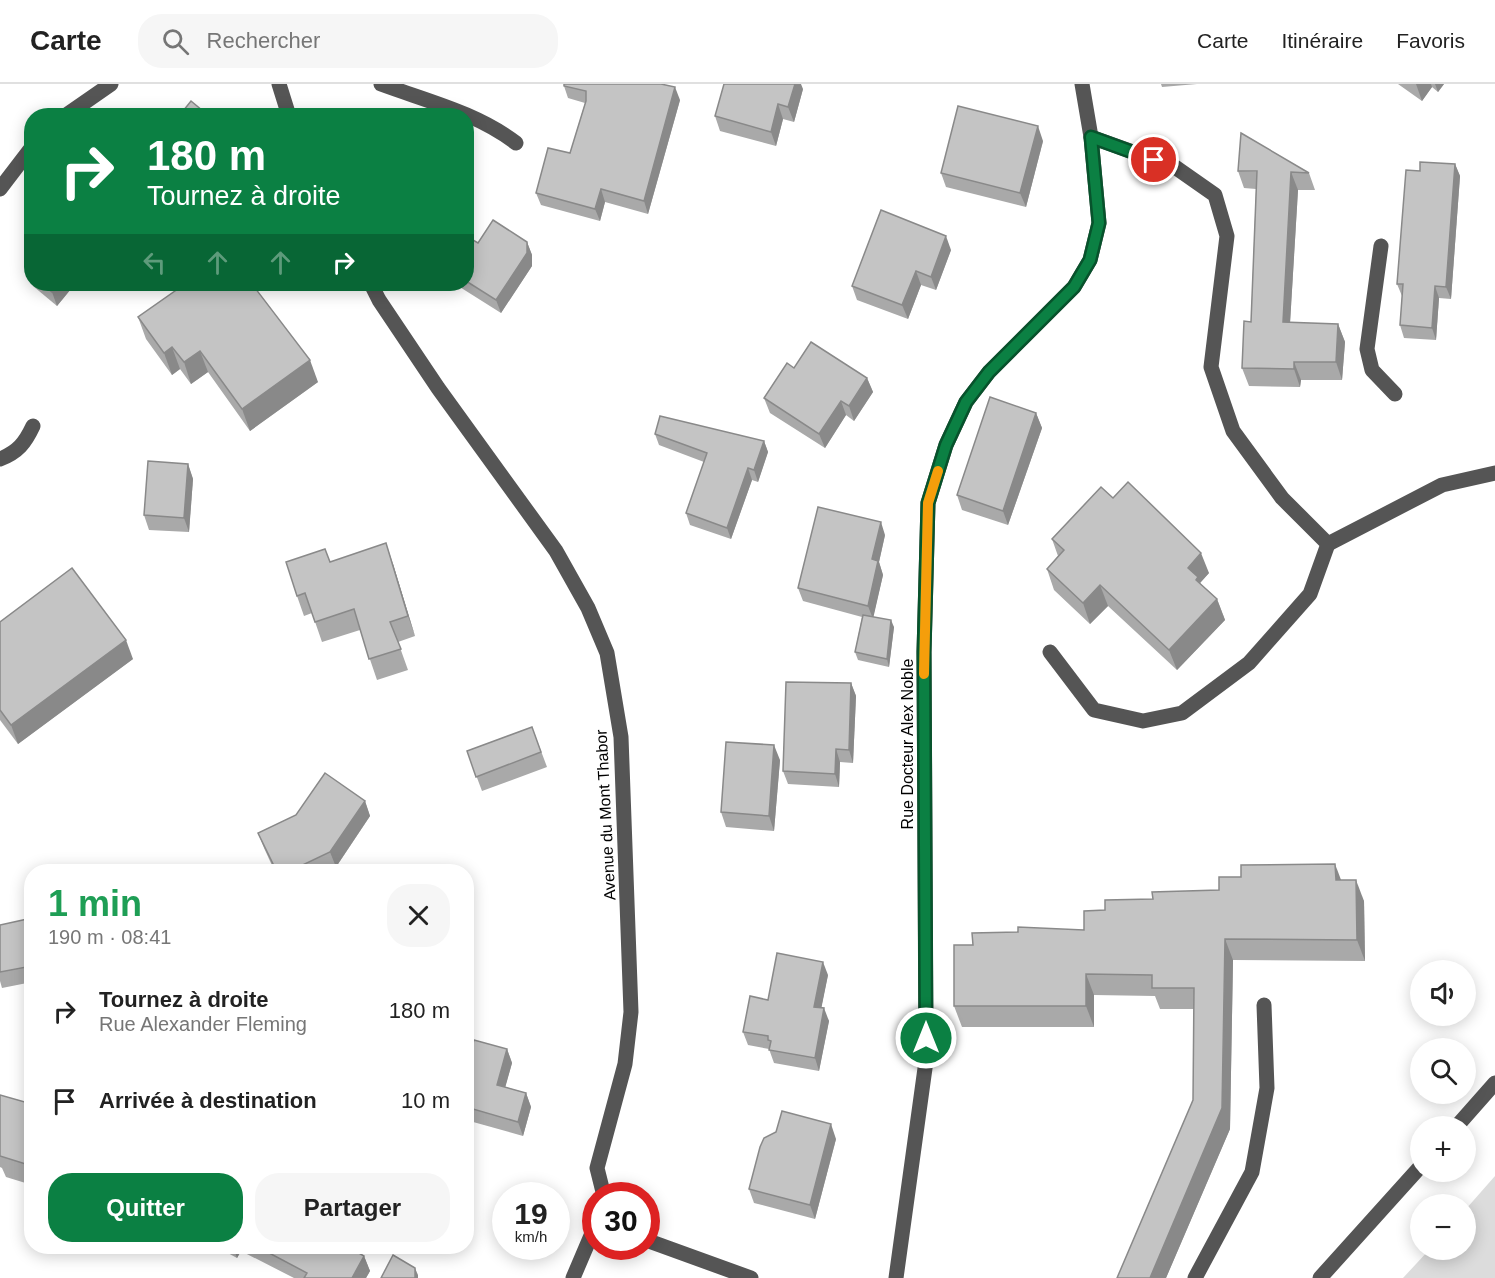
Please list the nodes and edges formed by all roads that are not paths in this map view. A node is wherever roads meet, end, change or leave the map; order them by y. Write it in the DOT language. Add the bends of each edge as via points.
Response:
graph roads {
  1 [pos="111,84"];
  2 [pos="279,84"];
  3 [pos="381,84"];
  4 [pos="1082,84"];
  5 [pos="76,108"];
  6 [pos="287,108"];
  7 [pos="448,108"];
  8 [pos="474,117"];
  9 [pos="1091,137"];
  10 [pos="516,143"];
  11 [pos="24,155"];
  12 [pos="5,175"];
  13 [pos="0,189"];
  14 [pos="1381,246"];
  15 [pos="374,291"];
  16 [pos="1395,394"];
  17 [pos="33,426"];
  18 [pos="0,459"];
  19 [pos="1495,473"];
  20 [pos="1328,544"];
  21 [pos="1050,652"];
  22 [pos="1264,1005"];
  23 [pos="1495,1083"];
  24 [pos="1466,1116"];
  25 [pos="1410,1178"];
  26 [pos="600,1182"];
  27 [pos="660,1245"];
  28 [pos="582,1257"];
  29 [pos="573,1278"];
  30 [pos="751,1278"];
  31 [pos="896,1278"];
  32 [pos="1195,1278"];
  33 [pos="1320,1278"];
  1 -- 5 [label="street"];
  2 -- 6 [label="street"];
  3 -- 7 [label="street"];
  4 -- 9 [label="street, Rue Docteur Alex Noble"];
  8 -- 10 [label="street"];
  9 -- 20 [label="street" via="1175,167 1215,195 1227,236 1211,367 1233,431 1282,498"];
  9 -- 31 [label="street, Rue Docteur Alex Noble" via="1099,223 1090,260 1074,287 989,372 966,402 946,445 928,503 924,652 926,1061"];
  11 -- 12 [label="street"];
  12 -- 13 [label="street"];
  14 -- 16 [label="street" via="1367,349 1372,370"];
  15 -- 26 [label="street, Avenue du Mont Thabor" via="438,388 556,551 588,608 607,653 621,737 631,1012 625,1064 597,1168"];
  17 -- 18 [label="street" via="25,443"];
  19 -- 20 [label="street" via="1442,485"];
  20 -- 21 [label="street" via="1310,594 1249,663 1182,713 1143,721 1094,710"];
  22 -- 32 [label="street" via="1267,1088 1252,1172"];
  23 -- 24 [label="street"];
  25 -- 33 [label="street"];
  27 -- 30 [label="street"];
  28 -- 29 [label="street"];
}
